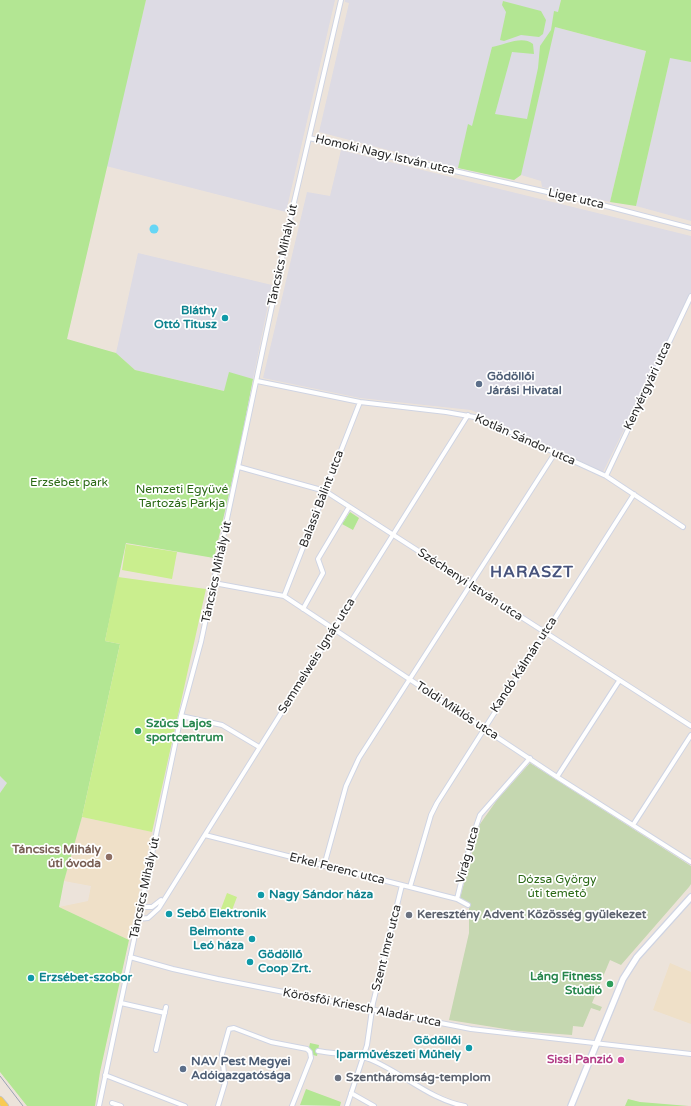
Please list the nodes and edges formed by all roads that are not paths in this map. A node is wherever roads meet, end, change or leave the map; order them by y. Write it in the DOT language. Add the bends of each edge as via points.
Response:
graph roads {
  1 [pos="341,0"];
  2 [pos="309,138"];
  3 [pos="460,172"];
  4 [pos="691,228"];
  5 [pos="691,296"];
  6 [pos="257,381"];
  7 [pos="360,402"];
  8 [pos="468,415"];
  9 [pos="555,453"];
  10 [pos="239,467"];
  11 [pos="606,476"];
  12 [pos="325,491"];
  13 [pos="634,494"];
  14 [pos="349,507"];
  15 [pos="683,527"];
  16 [pos="392,536"];
  17 [pos="214,583"];
  18 [pos="470,586"];
  19 [pos="284,596"];
  20 [pos="302,608"];
  21 [pos="334,630"];
  22 [pos="545,634"];
  23 [pos="409,680"];
  24 [pos="619,681"];
  25 [pos="181,716"];
  26 [pos="691,726"];
  27 [pos="484,728"];
  28 [pos="691,735"];
  29 [pos="259,747"];
  30 [pos="530,758"];
  31 [pos="557,777"];
  32 [pos="633,825"];
  33 [pos="205,835"];
  34 [pos="691,862"];
  35 [pos="324,866"];
  36 [pos="402,885"];
  37 [pos="410,887"];
  38 [pos="165,897"];
  39 [pos="457,899"];
  40 [pos="690,899"];
  41 [pos="468,905"];
  42 [pos="141,907"];
  43 [pos="138,919"];
  44 [pos="130,957"];
  45 [pos="121,1003"];
  46 [pos="166,1007"];
  47 [pos="372,1009"];
  48 [pos="165,1013"];
  49 [pos="596,1043"];
  50 [pos="156,1050"];
  51 [pos="318,1051"];
  52 [pos="691,1054"];
  53 [pos="363,1058"];
  54 [pos="105,1075"];
  55 [pos="351,1093"];
  56 [pos="0,1100"];
  57 [pos="112,1103"];
  58 [pos="4,1106"];
  59 [pos="99,1106"];
  60 [pos="121,1106"];
  61 [pos="185,1106"];
  62 [pos="218,1106"];
  63 [pos="292,1106"];
  64 [pos="347,1106"];
  65 [pos="374,1106"];
  66 [pos="465,1106"];
  67 [pos="571,1106"];
  1 -- 2 [label="street, Táncsics Mihály út"];
  2 -- 3 [label="street, Homoki Nagy István utca"];
  2 -- 6 [label="street, Táncsics Mihály út"];
  3 -- 4 [label="street, Liget utca"];
  5 -- 11 [label="street, Kenyérgyári utca"];
  6 -- 7 [label="street, Kotlán Sándor utca"];
  6 -- 10 [label="street, Táncsics Mihály út"];
  7 -- 8 [label="street, Kotlán Sándor utca"];
  7 -- 12 [label="street, Balassi Bálint utca"];
  8 -- 9 [label="street, Kotlán Sándor utca" via="480,418"];
  8 -- 16 [label="street, Semmelweis Ignác utca"];
  9 -- 11 [label="street, Kotlán Sándor utca"];
  9 -- 18 [label="street"];
  10 -- 12 [label="street, Széchenyi István utca"];
  10 -- 17 [label="street, Táncsics Mihály út"];
  11 -- 13 [label="street, Kotlán Sándor utca"];
  12 -- 14 [label="street, Széchenyi István utca"];
  12 -- 19 [label="street, Balassi Bálint utca"];
  13 -- 15 [label="street, Kotlán Sándor utca"];
  13 -- 22 [label="street, Kandó Kálmán utca"];
  14 -- 16 [label="street, Széchenyi István utca"];
  14 -- 20 [label="street" via="318,559 323,573"];
  16 -- 18 [label="street, Széchenyi István utca"];
  16 -- 21 [label="street, Semmelweis Ignác utca"];
  17 -- 19 [label="street, Toldi Miklós utca"];
  17 -- 25 [label="street, Táncsics Mihály út" via="202,642"];
  18 -- 22 [label="street, Széchenyi István utca"];
  18 -- 23 [label="street"];
  19 -- 20 [label="street, Toldi Miklós utca"];
  20 -- 21 [label="street, Toldi Miklós utca"];
  21 -- 23 [label="street, Toldi Miklós utca"];
  21 -- 29 [label="street, Semmelweis Ignác utca"];
  22 -- 24 [label="street, Széchenyi István utca"];
  22 -- 27 [label="street, Kandó Kálmán utca"];
  23 -- 27 [label="street, Toldi Miklós utca"];
  23 -- 35 [label="street" via="351,774"];
  24 -- 26 [label="street, Széchenyi István utca"];
  24 -- 31 [label="street"];
  25 -- 29 [label="street" via="222,725"];
  25 -- 42 [label="street, Táncsics Mihály út"];
  27 -- 30 [label="street, Toldi Miklós utca"];
  27 -- 37 [label="street, Kandó Kálmán utca" via="434,808"];
  28 -- 32 [label="street"];
  29 -- 33 [label="street, Semmelweis Ignác utca"];
  30 -- 31 [label="street, Toldi Miklós utca"];
  30 -- 39 [label="street, Virág utca" via="480,815"];
  31 -- 32 [label="street, Toldi Miklós utca"];
  32 -- 34 [label="street, Toldi Miklós utca"];
  33 -- 35 [label="street, Erkel Ferenc utca"];
  33 -- 38 [label="street, Semmelweis Ignác utca"];
  35 -- 36 [label="street, Erkel Ferenc utca"];
  36 -- 37 [label="street, Erkel Ferenc utca"];
  36 -- 47 [label="street, Szent Imre utca"];
  37 -- 39 [label="street, Erkel Ferenc utca"];
  38 -- 42 [label="street, Semmelweis Ignác utca" via="152,907"];
  38 -- 43 [label="street, Semmelweis Ignác utca" via="150,917"];
  39 -- 41 [label="street, Erkel Ferenc utca"];
  40 -- 49 [label="main road" via="637,957 627,972 616,991"];
  42 -- 43 [label="street, Táncsics Mihály út"];
  43 -- 44 [label="street, Táncsics Mihály út"];
  44 -- 45 [label="street, Táncsics Mihály út"];
  44 -- 47 [label="street, Körösfői Kriesch Aladár utca" via="173,969"];
  45 -- 48 [label="street"];
  45 -- 54 [label="street, Táncsics Mihály út"];
  46 -- 48 [label="street"];
  47 -- 49 [label="street, Körösfői Kriesch Aladár utca" via="479,1030"];
  47 -- 53 [label="street, Szent Imre utca"];
  48 -- 50 [label="street"];
  49 -- 52 [label="street, Körösfői Kriesch Aladár utca"];
  49 -- 67 [label="main road"];
  51 -- 53 [label="street"];
  53 -- 55 [label="street, Szent Imre utca"];
  53 -- 66 [label="street" via="401,1075 444,1100"];
  54 -- 59 [label="street, Táncsics Mihály út"];
  54 -- 61 [label="street"];
  55 -- 64 [label="street, Szent Imre utca"];
  55 -- 65 [label="street"];
  56 -- 58 [label="main road"];
  57 -- 60 [label="street"];
  62 -- 63 [label="street" via="225,1083 222,1054 229,1029 234,1028 272,1042 304,1048 310,1052 311,1058"];
}
